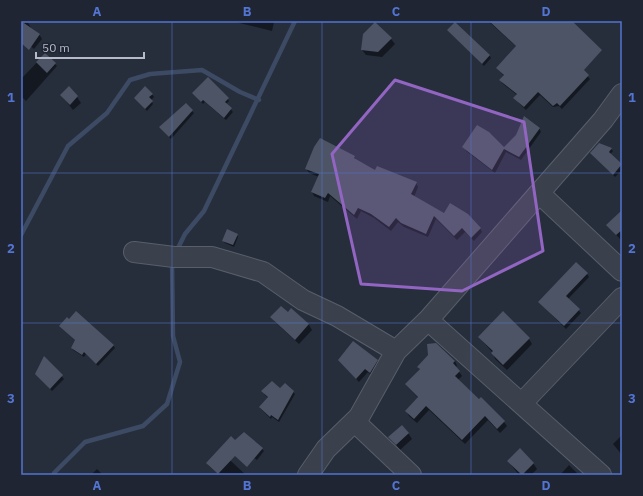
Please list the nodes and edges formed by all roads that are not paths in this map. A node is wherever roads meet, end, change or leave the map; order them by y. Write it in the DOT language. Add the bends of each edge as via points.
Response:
graph roads {
  1 [pos="622,94"];
  2 [pos="540,193"];
  3 [pos="134,252"];
  4 [pos="622,271"];
  5 [pos="622,298"];
  6 [pos="428,320"];
  7 [pos="396,351"];
  8 [pos="522,403"];
  9 [pos="355,422"];
  10 [pos="308,475"];
  11 [pos="411,475"];
  12 [pos="601,475"];
  1 -- 2 [label="street"];
  2 -- 4 [label="street"];
  2 -- 6 [label="street"];
  3 -- 7 [label="street" via="174,257 212,257 263,272 303,300 337,316"];
  5 -- 8 [label="street"];
  6 -- 7 [label="street"];
  6 -- 8 [label="street"];
  7 -- 9 [label="street"];
  8 -- 12 [label="street"];
  9 -- 10 [label="street" via="326,449"];
  9 -- 11 [label="street"];
}
